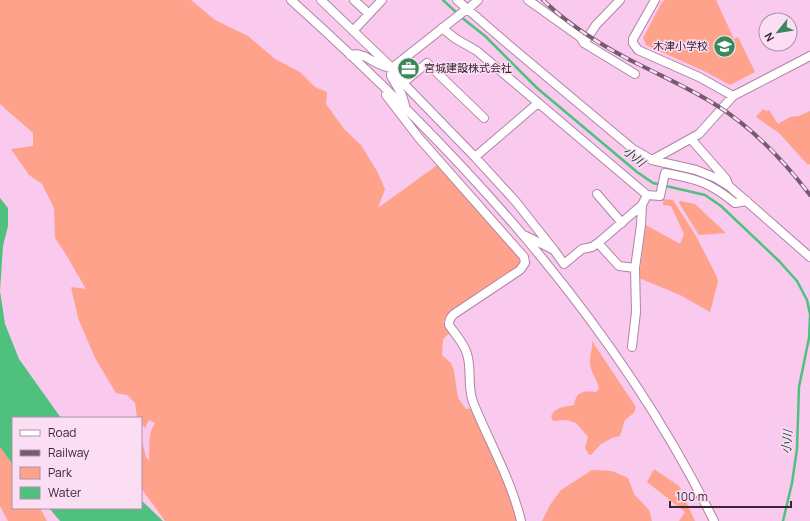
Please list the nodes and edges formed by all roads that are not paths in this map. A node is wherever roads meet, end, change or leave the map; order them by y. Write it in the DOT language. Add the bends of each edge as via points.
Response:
graph roads {
  1 [pos="291,0"];
  2 [pos="321,0"];
  3 [pos="354,0"];
  4 [pos="382,0"];
  5 [pos="457,0"];
  6 [pos="478,0"];
  7 [pos="528,0"];
  8 [pos="620,0"];
  9 [pos="655,0"];
  10 [pos="465,11"];
  11 [pos="369,14"];
  12 [pos="445,26"];
  13 [pos="353,32"];
  14 [pos="584,43"];
  15 [pos="350,55"];
  16 [pos="810,56"];
  17 [pos="392,68"];
  18 [pos="635,74"];
  19 [pos="378,82"];
  20 [pos="403,83"];
  21 [pos="733,96"];
  22 [pos="538,103"];
  23 [pos="406,109"];
  24 [pos="484,118"];
  25 [pos="691,139"];
  26 [pos="475,157"];
  27 [pos="652,160"];
  28 [pos="729,186"];
  29 [pos="597,194"];
  30 [pos="647,195"];
  31 [pos="747,201"];
  32 [pos="642,205"];
  33 [pos="622,223"];
  34 [pos="523,235"];
  35 [pos="598,243"];
  36 [pos="554,250"];
  37 [pos="810,257"];
  38 [pos="635,268"];
  39 [pos="632,347"];
  40 [pos="521,521"];
  41 [pos="714,521"];
  1 -- 15 [label="street"];
  2 -- 13 [label="street"];
  3 -- 11 [label="street"];
  4 -- 11 [label="street"];
  5 -- 10 [label="street"];
  6 -- 10 [label="street"];
  7 -- 14 [label="street" via="580,37"];
  8 -- 14 [label="street" via="596,25"];
  9 -- 21 [label="street" via="633,39 638,50 699,77"];
  10 -- 12 [label="street"];
  10 -- 27 [label="street" via="615,135"];
  11 -- 13 [label="street"];
  12 -- 17 [label="street"];
  12 -- 22 [label="street" via="456,39 477,51"];
  13 -- 17 [label="street"];
  14 -- 18 [label="street"];
  15 -- 17 [label="street" via="361,54 384,67"];
  15 -- 19 [label="street"];
  16 -- 21 [label="street"];
  17 -- 20 [label="street"];
  17 -- 23 [label="street" via="391,76 402,95"];
  19 -- 23 [label="street"];
  19 -- 40 [label="street" via="419,138 524,257 525,263 520,270 451,316 449,322 464,346 470,392 502,465"];
  20 -- 24 [label="street" via="427,63"];
  20 -- 26 [label="street"];
  21 -- 25 [label="street" via="699,134"];
  22 -- 26 [label="street"];
  22 -- 30 [label="street"];
  23 -- 34 [label="street" via="460,163"];
  25 -- 27 [label="street"];
  25 -- 28 [label="street" via="726,179"];
  26 -- 36 [label="street" via="516,202"];
  27 -- 28 [label="street" via="696,170"];
  28 -- 31 [label="street"];
  29 -- 33 [label="street"];
  30 -- 31 [label="street" via="660,196 665,173 692,178 714,187 735,203"];
  30 -- 32 [label="street"];
  31 -- 37 [label="street"];
  32 -- 33 [label="street"];
  32 -- 38 [label="street"];
  33 -- 35 [label="street"];
  34 -- 36 [label="street"];
  34 -- 41 [label="street" via="591,321 639,389"];
  35 -- 36 [label="street" via="582,249 564,264"];
  35 -- 38 [label="street" via="619,266"];
  38 -- 39 [label="street" via="636,312"];
}
